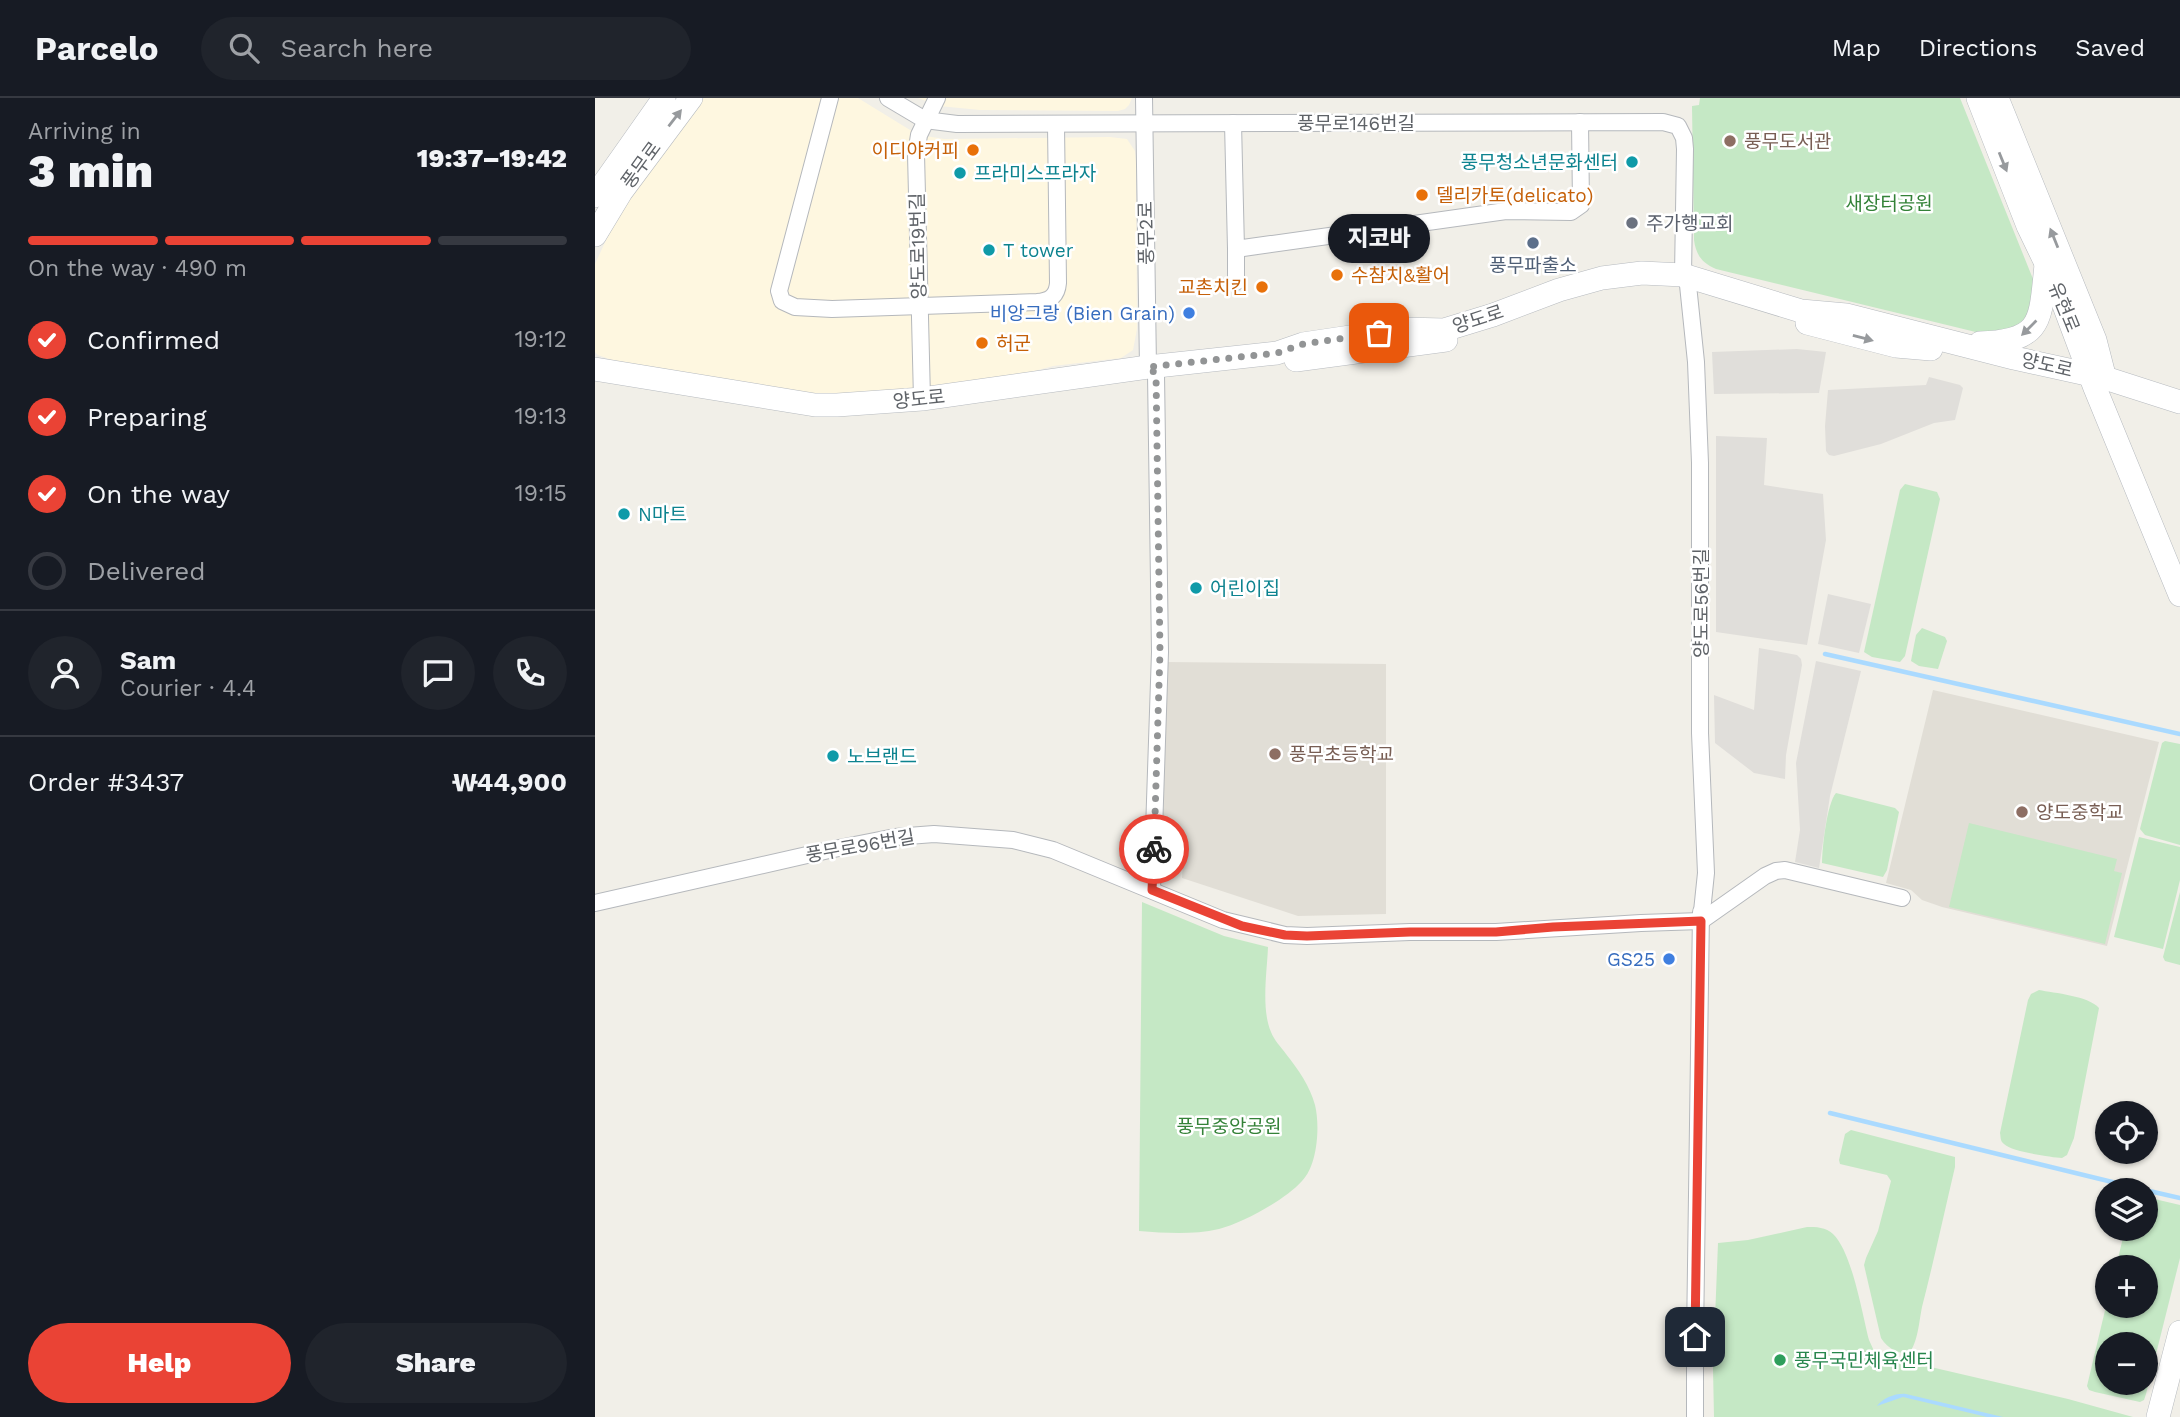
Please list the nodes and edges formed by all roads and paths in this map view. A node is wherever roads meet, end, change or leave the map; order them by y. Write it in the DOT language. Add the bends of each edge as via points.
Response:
graph roads {
  1 [pos="664,98"];
  2 [pos="691,98"];
  3 [pos="830,98"];
  4 [pos="888,98"];
  5 [pos="937,98"];
  6 [pos="1144,98"];
  7 [pos="1978,98"];
  8 [pos="1997,98"];
  9 [pos="925,120"];
  10 [pos="1580,122"];
  11 [pos="1233,123"];
  12 [pos="1145,124"];
  13 [pos="1056,125"];
  14 [pos="595,196"];
  15 [pos="595,235"];
  16 [pos="1236,249"];
  17 [pos="2046,265"];
  18 [pos="1686,280"];
  19 [pos="1236,282"];
  20 [pos="919,306"];
  21 [pos="1956,344"];
  22 [pos="595,358"];
  23 [pos="595,369"];
  24 [pos="1152,371"];
  25 [pos="622,374"];
  26 [pos="595,378"];
  27 [pos="2100,383"];
  28 [pos="922,399"];
  29 [pos="2180,402"];
  30 [pos="2180,411"];
  31 [pos="2180,551"];
  32 [pos="2180,595"];
  33 [pos="1152,890"];
  34 [pos="1902,898"];
  35 [pos="595,903"];
  36 [pos="1701,921"];
  37 [pos="2180,1332"];
  38 [pos="2180,1395"];
  39 [pos="1695,1417"];
  40 [pos="2158,1417"];
  41 [pos="2175,1417"];
  1 -- 14 [label="street, 풍무로"];
  15 -- 2 [label="street, 풍무로, one-way"];
  3 -- 20 [label="street" via="779,296 785,304 809,309"];
  4 -- 9 [label="street, 풍무로146번길"];
  5 -- 9 [label="street, 양도로19번길"];
  6 -- 12 [label="street, 풍무2로"];
  7 -- 17 [label="street, 유현로, one-way"];
  27 -- 8 [label="street, 유현로, one-way" via="2095,341"];
  9 -- 13 [label="street, 풍무로146번길"];
  9 -- 20 [label="street, 양도로19번길" via="916,154"];
  10 -- 11 [label="street, 풍무로146번길"];
  10 -- 16 [label="street" via="1581,205 1571,212 1506,211"];
  10 -- 18 [label="street, 풍무로146번길" via="1678,126 1685,149"];
  11 -- 12 [label="street, 풍무로146번길"];
  11 -- 16 [label="street"];
  12 -- 13 [label="street, 풍무로146번길"];
  12 -- 24 [label="street, 풍무2로"];
  13 -- 20 [label="street" via="1055,295 1044,302"];
  16 -- 19 [label="street"];
  17 -- 21 [label="street, one-way" via="2039,316 2031,330 2002,342"];
  17 -- 27 [label="street, 유현로"];
  18 -- 21 [label="street, 양도로" via="1801,311 1846,315"];
  18 -- 24 [label="street, 양도로" via="1642,272 1602,278 1444,330 1404,329"];
  18 -- 27 [label="street, 양도로, one-way" via="1731,303 1896,346 1938,350"];
  18 -- 36 [label="street, 양도로56번길" via="1696,362 1700,463 1700,733 1706,861"];
  20 -- 28 [label="street, 양도로19번길"];
  21 -- 27 [label="street, 양도로"];
  22 -- 25 [label="street"];
  23 -- 25 [label="street, 양도로"];
  24 -- 26 [label="street, 양도로" via="923,407 837,413"];
  24 -- 28 [label="street, 양도로"];
  24 -- 33 [label="street, 풍무2로" via="1160,652"];
  25 -- 28 [label="street, 양도로" via="815,405"];
  27 -- 29 [label="street, 양도로"];
  27 -- 30 [label="street, 양도로"];
  27 -- 31 [label="street, 유현로"];
  27 -- 32 [label="street, 유현로"];
  33 -- 35 [label="street, 풍무로96번길" via="1032,845 934,834 829,850"];
  33 -- 36 [label="street, 풍무로96번길" via="1242,926 1285,935 1496,932"];
  34 -- 36 [label="street" via="1776,871"];
  36 -- 39 [label="street, 양도로56번길"];
  37 -- 40 [label="street"];
  38 -- 41 [label="street"];
}
